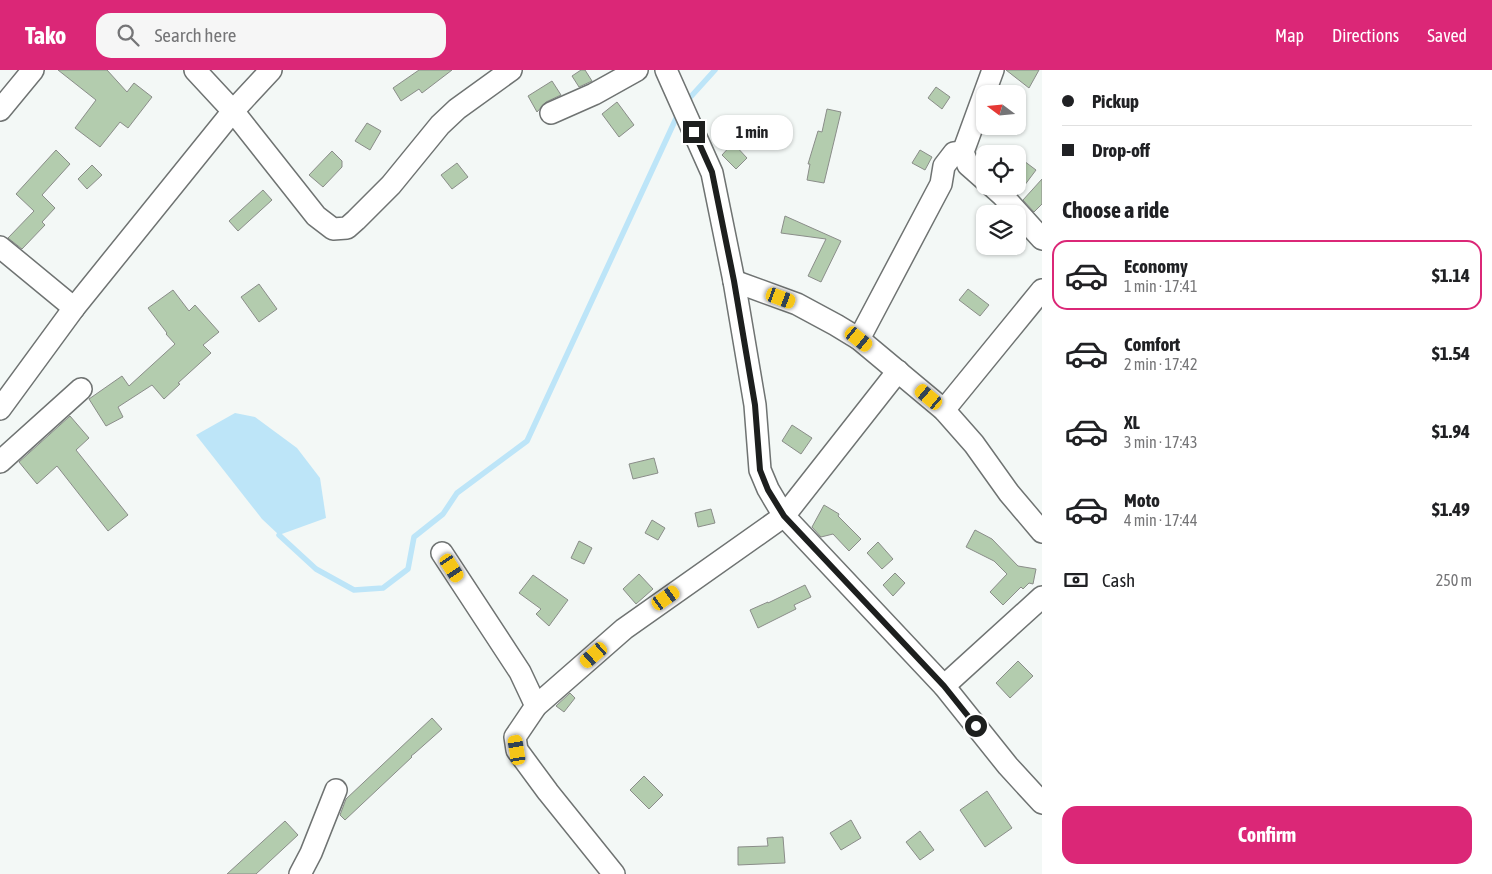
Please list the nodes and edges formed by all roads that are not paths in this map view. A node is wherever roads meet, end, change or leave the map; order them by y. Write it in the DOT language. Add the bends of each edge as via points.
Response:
graph roads {
  1 [pos="33,70"];
  2 [pos="195,70"];
  3 [pos="271,70"];
  4 [pos="511,70"];
  5 [pos="637,70"];
  6 [pos="666,70"];
  7 [pos="994,70"];
  8 [pos="0,110"];
  9 [pos="233,111"];
  10 [pos="552,113"];
  11 [pos="964,152"];
  12 [pos="976,172"];
  13 [pos="1002,195"];
  14 [pos="1042,239"];
  15 [pos="0,247"];
  16 [pos="734,281"];
  17 [pos="1042,290"];
  18 [pos="74,308"];
  19 [pos="859,339"];
  20 [pos="898,372"];
  21 [pos="81,389"];
  22 [pos="0,409"];
  23 [pos="944,410"];
  24 [pos="0,462"];
  25 [pos="784,516"];
  26 [pos="1042,532"];
  27 [pos="442,553"];
  28 [pos="1042,597"];
  29 [pos="944,686"];
  30 [pos="536,706"];
  31 [pos="336,790"];
  32 [pos="1042,803"];
  33 [pos="300,874"];
  34 [pos="614,874"];
  1 -- 8 [label="street"];
  2 -- 9 [label="street"];
  3 -- 9 [label="street"];
  4 -- 9 [label="street" via="440,125 392,185 347,228 333,229 316,216"];
  5 -- 10 [label="street"];
  6 -- 16 [label="street" via="712,172"];
  7 -- 11 [label="street"];
  9 -- 18 [label="street"];
  11 -- 12 [label="street" via="968,165"];
  11 -- 19 [label="street" via="954,153 944,166 941,184"];
  13 -- 14 [label="street"];
  15 -- 18 [label="street"];
  16 -- 19 [label="street" via="797,304"];
  16 -- 25 [label="street" via="755,405 760,470"];
  17 -- 23 [label="street"];
  18 -- 22 [label="street"];
  19 -- 20 [label="street"];
  20 -- 23 [label="street"];
  20 -- 25 [label="street"];
  21 -- 24 [label="street"];
  23 -- 26 [label="street"];
  25 -- 29 [label="street"];
  25 -- 30 [label="street" via="624,629"];
  27 -- 30 [label="street" via="520,672"];
  28 -- 29 [label="street"];
  29 -- 32 [label="street"];
  30 -- 34 [label="street" via="515,737 517,750"];
  31 -- 33 [label="street"];
}
